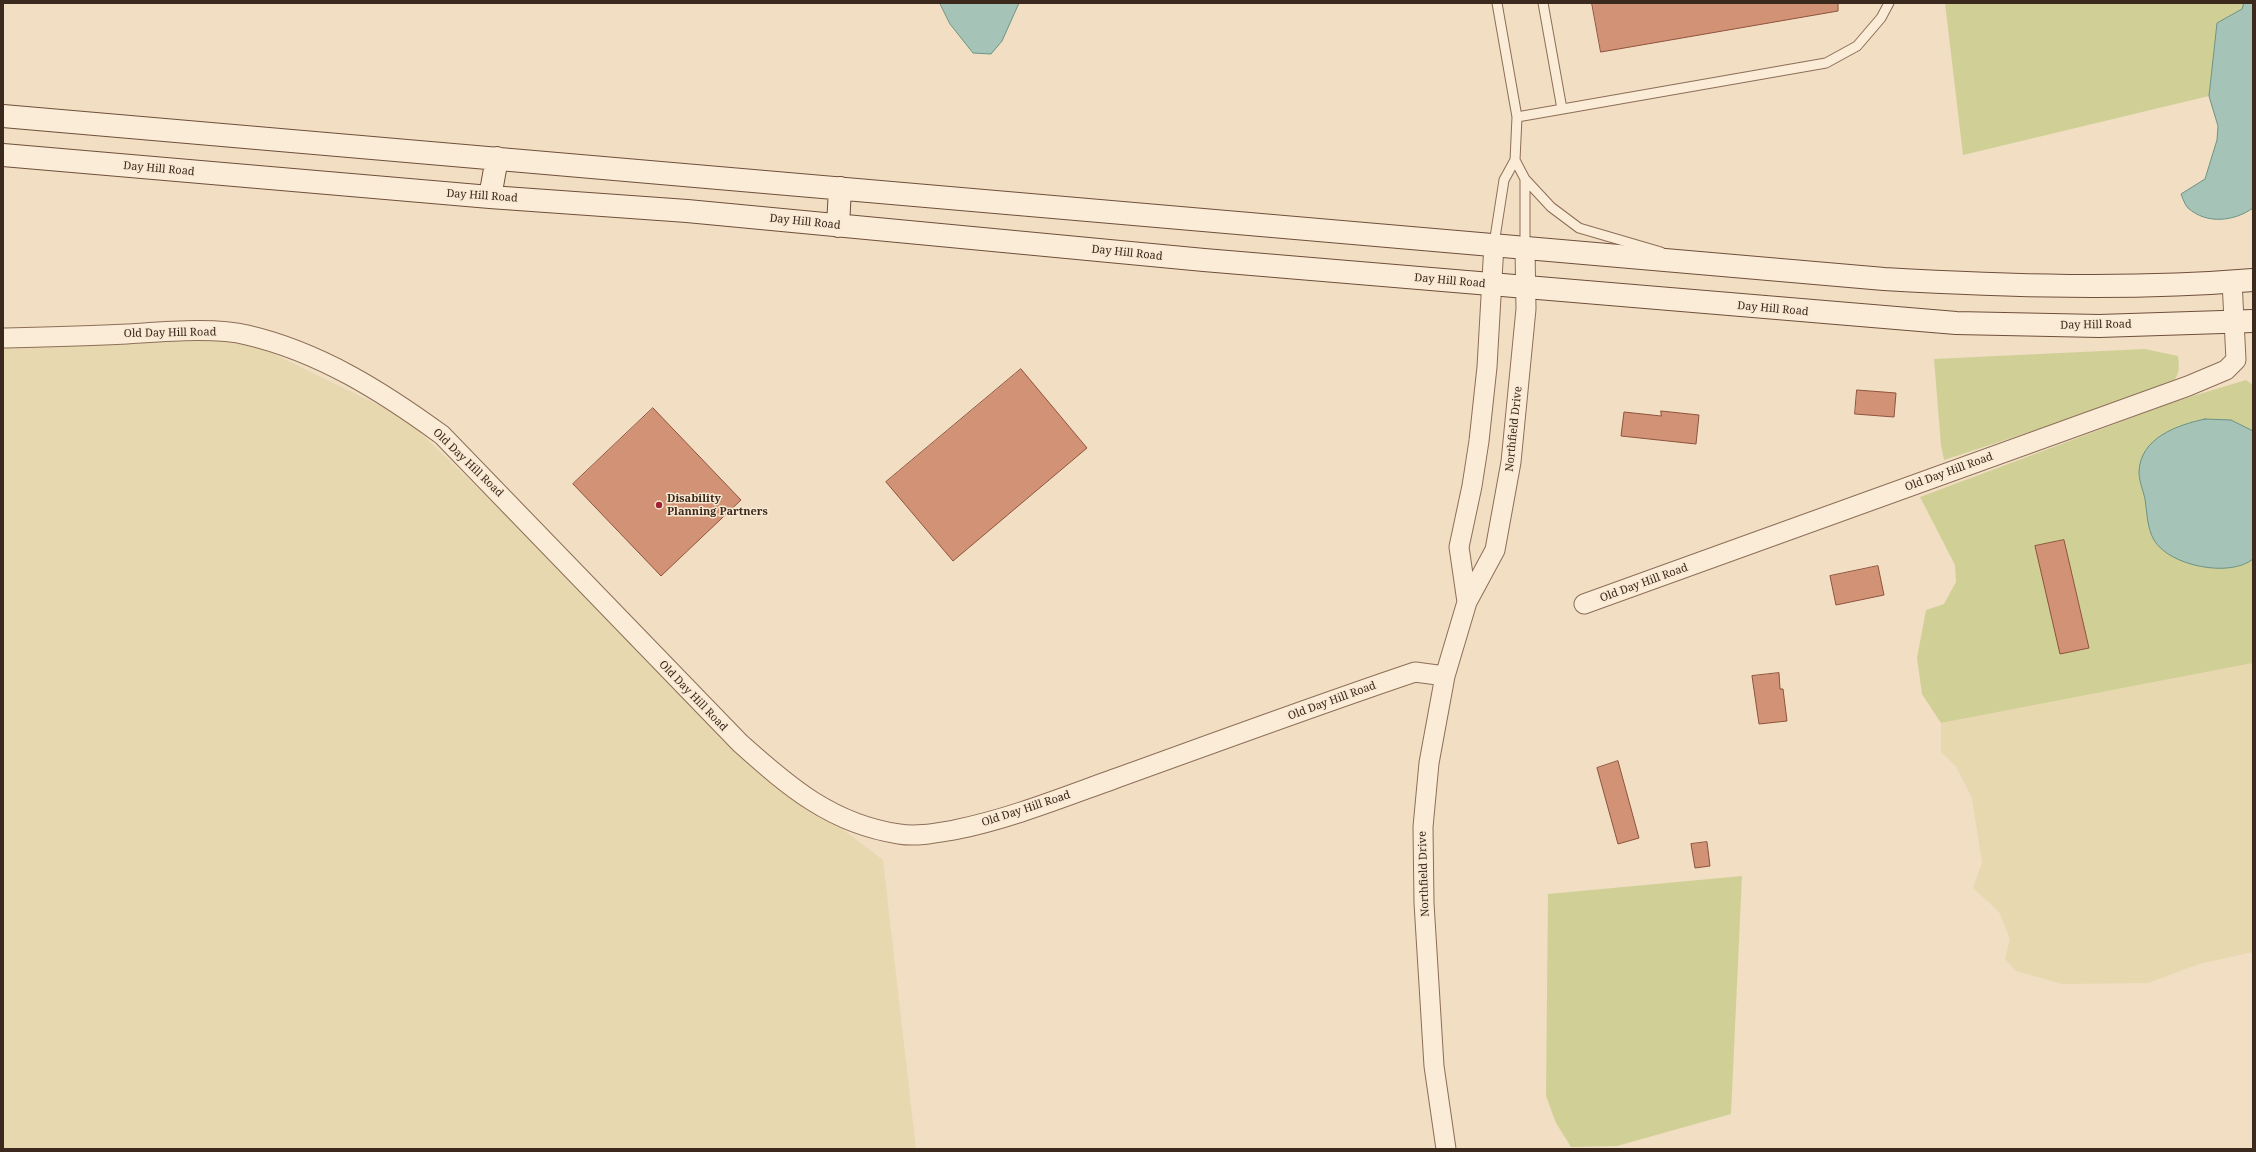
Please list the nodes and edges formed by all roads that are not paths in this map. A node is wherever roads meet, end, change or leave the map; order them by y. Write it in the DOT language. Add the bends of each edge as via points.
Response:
graph roads {
  1 [pos="1497,3"];
  2 [pos="1543,3"];
  3 [pos="1889,3"];
  4 [pos="1562,109"];
  5 [pos="3,116"];
  6 [pos="1517,117"];
  7 [pos="3,155"];
  8 [pos="497,158"];
  9 [pos="1515,160"];
  10 [pos="1525,179"];
  11 [pos="840,188"];
  12 [pos="490,197"];
  13 [pos="838,226"];
  14 [pos="1494,244"];
  15 [pos="1525,248"];
  16 [pos="1697,264"];
  17 [pos="2243,280"];
  18 [pos="1491,284"];
  19 [pos="1526,288"];
  20 [pos="2244,322"];
  21 [pos="3,338"];
  22 [pos="1467,602"];
  23 [pos="1584,604"];
  24 [pos="1445,676"];
  25 [pos="1446,1149"];
  1 -- 6 [label="lane"];
  2 -- 4 [label="lane"];
  3 -- 4 [label="lane" via="1881,18 1857,46 1826,63"];
  4 -- 6 [label="lane"];
  5 -- 8 [label="main road"];
  6 -- 9 [label="lane"];
  7 -- 12 [label="main road, Day Hill Road"];
  8 -- 11 [label="main road"];
  8 -- 12 [label="main road"];
  9 -- 10 [label="lane"];
  9 -- 14 [label="lane" via="1504,180"];
  10 -- 15 [label="lane"];
  10 -- 16 [label="lane" via="1551,207 1579,228 1605,237 1634,242"];
  11 -- 13 [label="main road"];
  11 -- 14 [label="main road"];
  12 -- 13 [label="main road, Day Hill Road" via="687,211"];
  13 -- 18 [label="main road, Day Hill Road"];
  14 -- 15 [label="main road"];
  14 -- 18 [label="street, Northfield Drive"];
  15 -- 16 [label="main road"];
  15 -- 19 [label="street, Northfield Drive"];
  16 -- 17 [label="main road" via="1884,279 2016,286 2138,285"];
  17 -- 20 [label="street, Old Day Hill Road"];
  18 -- 19 [label="main road, Day Hill Road"];
  18 -- 22 [label="street, Northfield Drive" via="1487,367 1479,441 1459,547"];
  19 -- 20 [label="main road, Day Hill Road" via="1956,323 2099,326"];
  19 -- 22 [label="street, Northfield Drive" via="1511,462 1495,550"];
  20 -- 23 [label="street, Old Day Hill Road" via="2236,360 2226,370 2201,381"];
  21 -- 24 [label="street, Old Day Hill Road" via="162,332 246,335 308,355 363,382 442,435 718,721 767,768 823,808 870,828 901,834 933,834 1009,816 1415,672"];
  22 -- 24 [label="street, Northfield Drive"];
  24 -- 25 [label="street, Northfield Drive" via="1428,763 1422,857 1434,1066"];
}
